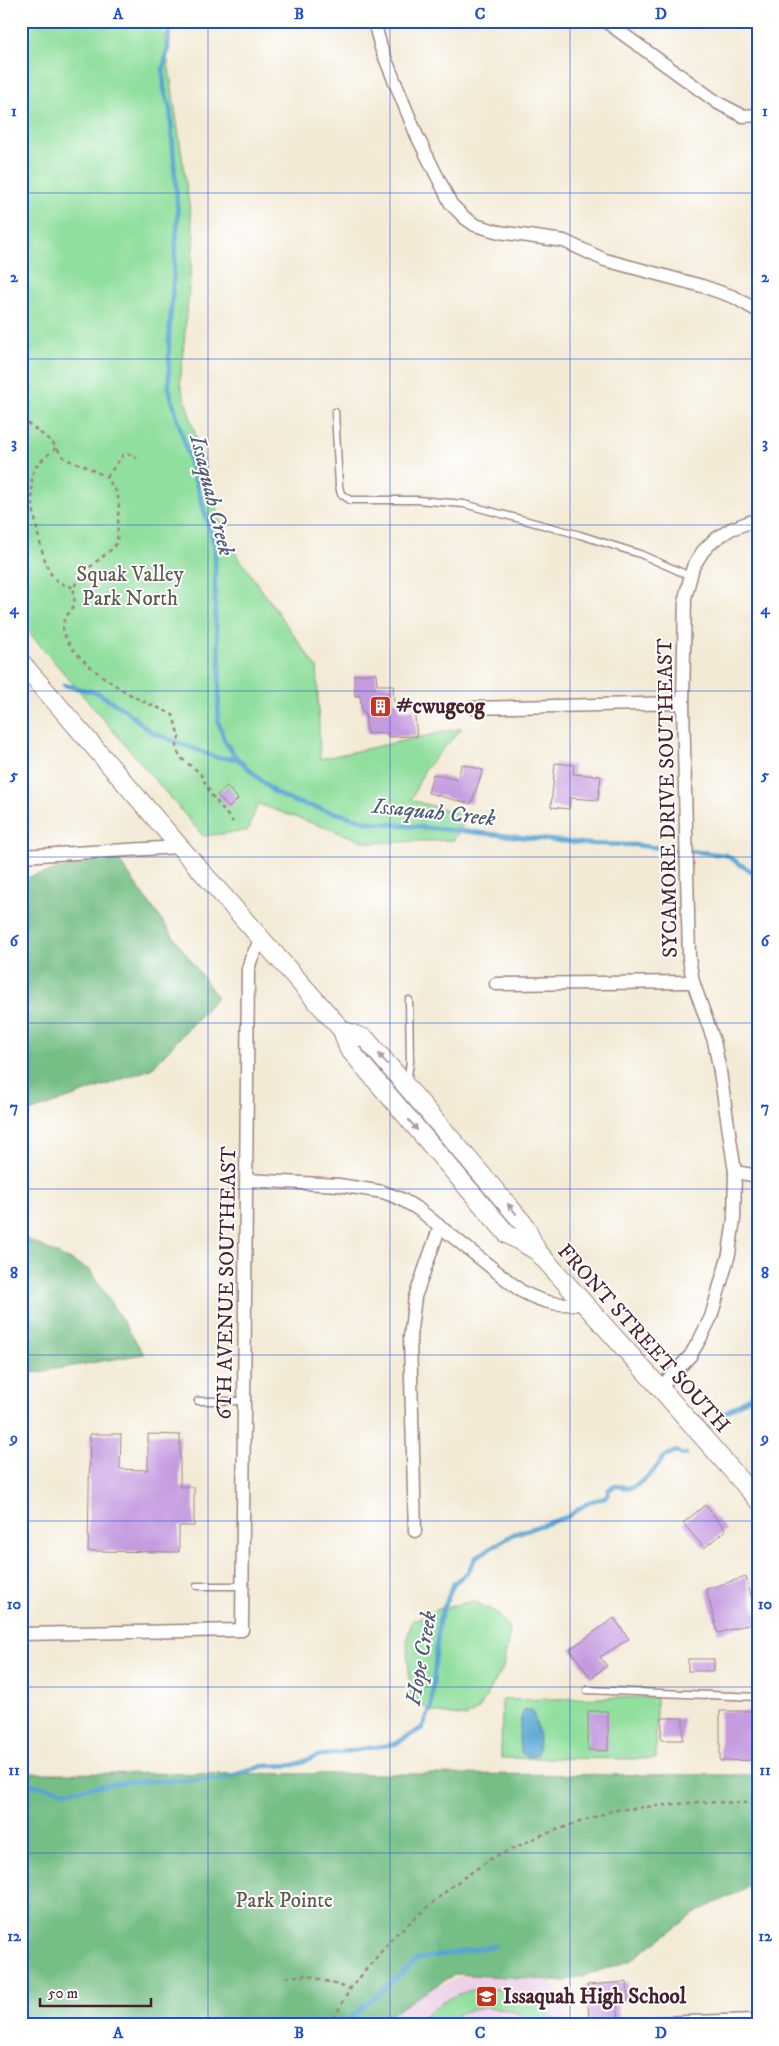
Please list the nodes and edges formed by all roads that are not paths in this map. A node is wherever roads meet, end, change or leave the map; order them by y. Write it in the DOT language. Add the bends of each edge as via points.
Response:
graph roads {
  1 [pos="374,21"];
  2 [pos="605,21"];
  3 [pos="758,115"];
  4 [pos="758,311"];
  5 [pos="335,412"];
  6 [pos="758,519"];
  7 [pos="690,576"];
  8 [pos="21,662"];
  9 [pos="683,703"];
  10 [pos="473,708"];
  11 [pos="180,848"];
  12 [pos="23,854"];
  13 [pos="262,939"];
  14 [pos="693,982"];
  15 [pos="496,984"];
  16 [pos="409,1000"];
  17 [pos="342,1030"];
  18 [pos="406,1086"];
  19 [pos="445,1132"];
  20 [pos="429,1144"];
  21 [pos="735,1172"];
  22 [pos="758,1176"];
  23 [pos="247,1180"];
  24 [pos="440,1226"];
  25 [pos="537,1250"];
  26 [pos="584,1304"];
  27 [pos="660,1388"];
  28 [pos="198,1401"];
  29 [pos="245,1401"];
  30 [pos="758,1500"];
  31 [pos="415,1531"];
  32 [pos="197,1586"];
  33 [pos="243,1586"];
  34 [pos="21,1634"];
  35 [pos="587,1690"];
  36 [pos="758,1696"];
  37 [pos="758,2016"];
  38 [pos="656,2020"];
  1 -- 4 [label="street" via="381,48 417,136 451,204 465,218 475,225 499,232 564,241 605,260 702,286"];
  2 -- 3 [label="street" via="718,103 743,116"];
  5 -- 7 [label="lane" via="339,486 341,494 350,500 464,504 640,554"];
  6 -- 7 [label="street, SYCAMORE DRIVE SOUTHEAST" via="730,529 714,540 703,551"];
  7 -- 9 [label="street, SYCAMORE DRIVE SOUTHEAST" via="685,598"];
  8 -- 11 [label="main road, FRONT STREET SOUTH"];
  9 -- 10 [label="street"];
  9 -- 14 [label="street, SYCAMORE DRIVE SOUTHEAST" via="687,933"];
  11 -- 12 [label="street"];
  11 -- 13 [label="main road, FRONT STREET SOUTH"];
  13 -- 17 [label="main road, FRONT STREET SOUTH"];
  13 -- 23 [label="street, 6TH AVENUE SOUTHEAST" via="248,970"];
  14 -- 15 [label="street"];
  14 -- 21 [label="street, SYCAMORE DRIVE SOUTHEAST" via="714,1041"];
  16 -- 18 [label="lane" via="410,1062"];
  18 -- 17 [label="main road, FRONT STREET SOUTH, one-way" via="366,1039"];
  17 -- 20 [label="main road, FRONT STREET SOUTH, one-way" via="348,1048"];
  18 -- 19 [label="main road, FRONT STREET SOUTH"];
  19 -- 20 [label="main road"];
  25 -- 19 [label="main road, FRONT STREET SOUTH, one-way" via="524,1224"];
  20 -- 25 [label="main road, FRONT STREET SOUTH" via="507,1234"];
  21 -- 22 [label="street"];
  21 -- 27 [label="street, SYCAMORE DRIVE SOUTHEAST" via="729,1254 711,1317 690,1356"];
  23 -- 24 [label="street" via="338,1185 383,1192 418,1209"];
  23 -- 29 [label="street, 6TH AVENUE SOUTHEAST"];
  24 -- 26 [label="street" via="532,1297 554,1305"];
  24 -- 31 [label="street" via="416,1297 410,1336"];
  25 -- 26 [label="main road, FRONT STREET SOUTH"];
  26 -- 27 [label="main road, FRONT STREET SOUTH"];
  27 -- 30 [label="main road, FRONT STREET SOUTH"];
  28 -- 29 [label="lane"];
  29 -- 33 [label="street, 6TH AVENUE SOUTHEAST"];
  32 -- 33 [label="lane"];
  33 -- 34 [label="street, 6TH AVENUE SOUTHEAST" via="242,1630"];
  35 -- 36 [label="lane"];
  37 -- 38 [label="lane"];
}
